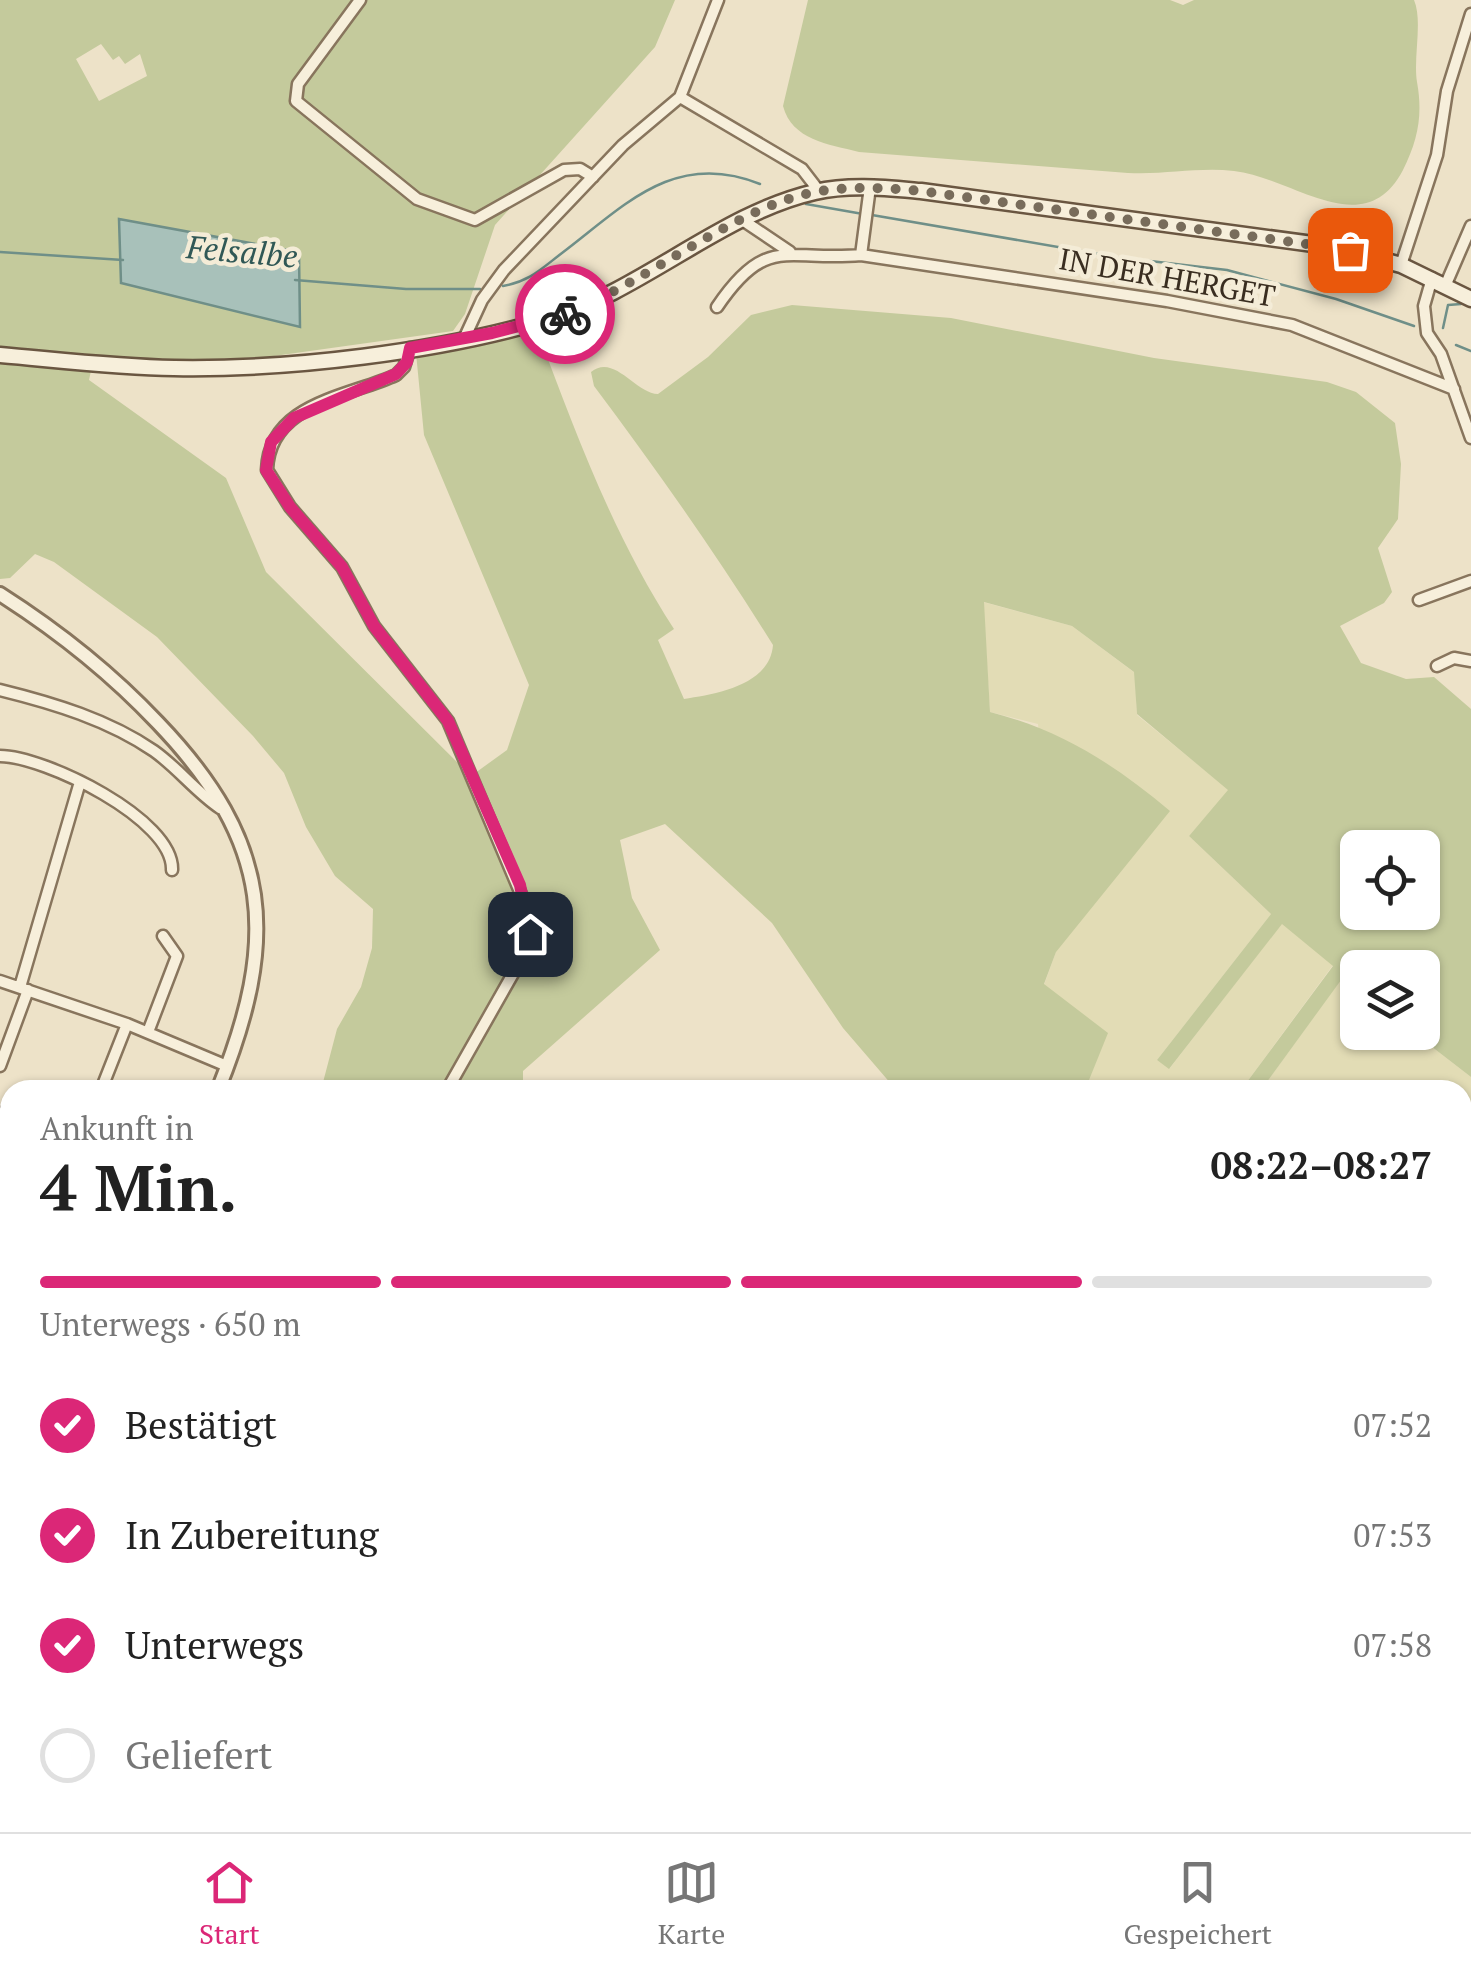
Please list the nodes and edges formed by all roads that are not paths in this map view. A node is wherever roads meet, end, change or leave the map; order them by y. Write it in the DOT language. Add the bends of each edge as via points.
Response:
graph roads {
  1 [pos="360,0"];
  2 [pos="718,0"];
  3 [pos="1471,14"];
  4 [pos="680,97"];
  5 [pos="593,177"];
  6 [pos="870,187"];
  7 [pos="819,191"];
  8 [pos="744,220"];
  9 [pos="1471,226"];
  10 [pos="790,252"];
  11 [pos="860,255"];
  12 [pos="1401,265"];
  13 [pos="1439,281"];
  14 [pos="1469,296"];
  15 [pos="717,307"];
  16 [pos="464,339"];
  17 [pos="410,348"];
  18 [pos="0,355"];
  19 [pos="1454,389"];
  20 [pos="1471,438"];
  21 [pos="1471,581"];
  22 [pos="0,594"];
  23 [pos="1419,600"];
  24 [pos="1471,661"];
  25 [pos="1437,666"];
  26 [pos="0,690"];
  27 [pos="168,732"];
  28 [pos="152,749"];
  29 [pos="0,756"];
  30 [pos="80,782"];
  31 [pos="228,810"];
  32 [pos="172,870"];
  33 [pos="163,936"];
  34 [pos="0,981"];
  35 [pos="24,988"];
  36 [pos="127,1024"];
  37 [pos="148,1032"];
  38 [pos="0,1066"];
  39 [pos="228,1066"];
  40 [pos="105,1080"];
  41 [pos="222,1080"];
  42 [pos="453,1080"];
  1 -- 5 [label="street" via="298,84 296,100 393,183 435,208 475,220 564,170"];
  2 -- 4 [label="street"];
  3 -- 12 [label="street"];
  4 -- 5 [label="street"];
  4 -- 7 [label="street" via="802,170"];
  5 -- 16 [label="street" via="498,276"];
  6 -- 7 [label="main road"];
  6 -- 11 [label="street"];
  6 -- 12 [label="main road" via="1318,244"];
  7 -- 8 [label="main road"];
  8 -- 10 [label="street, IN DER HERGET"];
  8 -- 16 [label="main road" via="586,306"];
  9 -- 13 [label="street"];
  10 -- 11 [label="street, IN DER HERGET"];
  10 -- 15 [label="street" via="762,258"];
  11 -- 19 [label="street, IN DER HERGET" via="1292,325"];
  12 -- 13 [label="main road"];
  13 -- 14 [label="main road"];
  13 -- 19 [label="street" via="1424,306 1426,332"];
  16 -- 17 [label="main road"];
  17 -- 18 [label="main road" via="196,368"];
  17 -- 42 [label="street" via="396,374 294,418 271,442 266,470 448,721 526,906 528,950"];
  19 -- 20 [label="street"];
  21 -- 23 [label="street"];
  22 -- 27 [label="street" via="79,649"];
  24 -- 25 [label="street" via="1454,658"];
  26 -- 28 [label="street" via="102,723"];
  27 -- 28 [label="street"];
  27 -- 31 [label="street"];
  28 -- 31 [label="street"];
  29 -- 30 [label="street" via="38,763"];
  30 -- 32 [label="street" via="151,830 167,848"];
  30 -- 35 [label="street"];
  31 -- 39 [label="street" via="248,861 257,924 250,988"];
  33 -- 37 [label="street" via="177,956"];
  34 -- 35 [label="street"];
  35 -- 36 [label="street"];
  35 -- 38 [label="street"];
  36 -- 37 [label="street"];
  36 -- 40 [label="street"];
  37 -- 39 [label="street"];
  39 -- 41 [label="street"];
}
